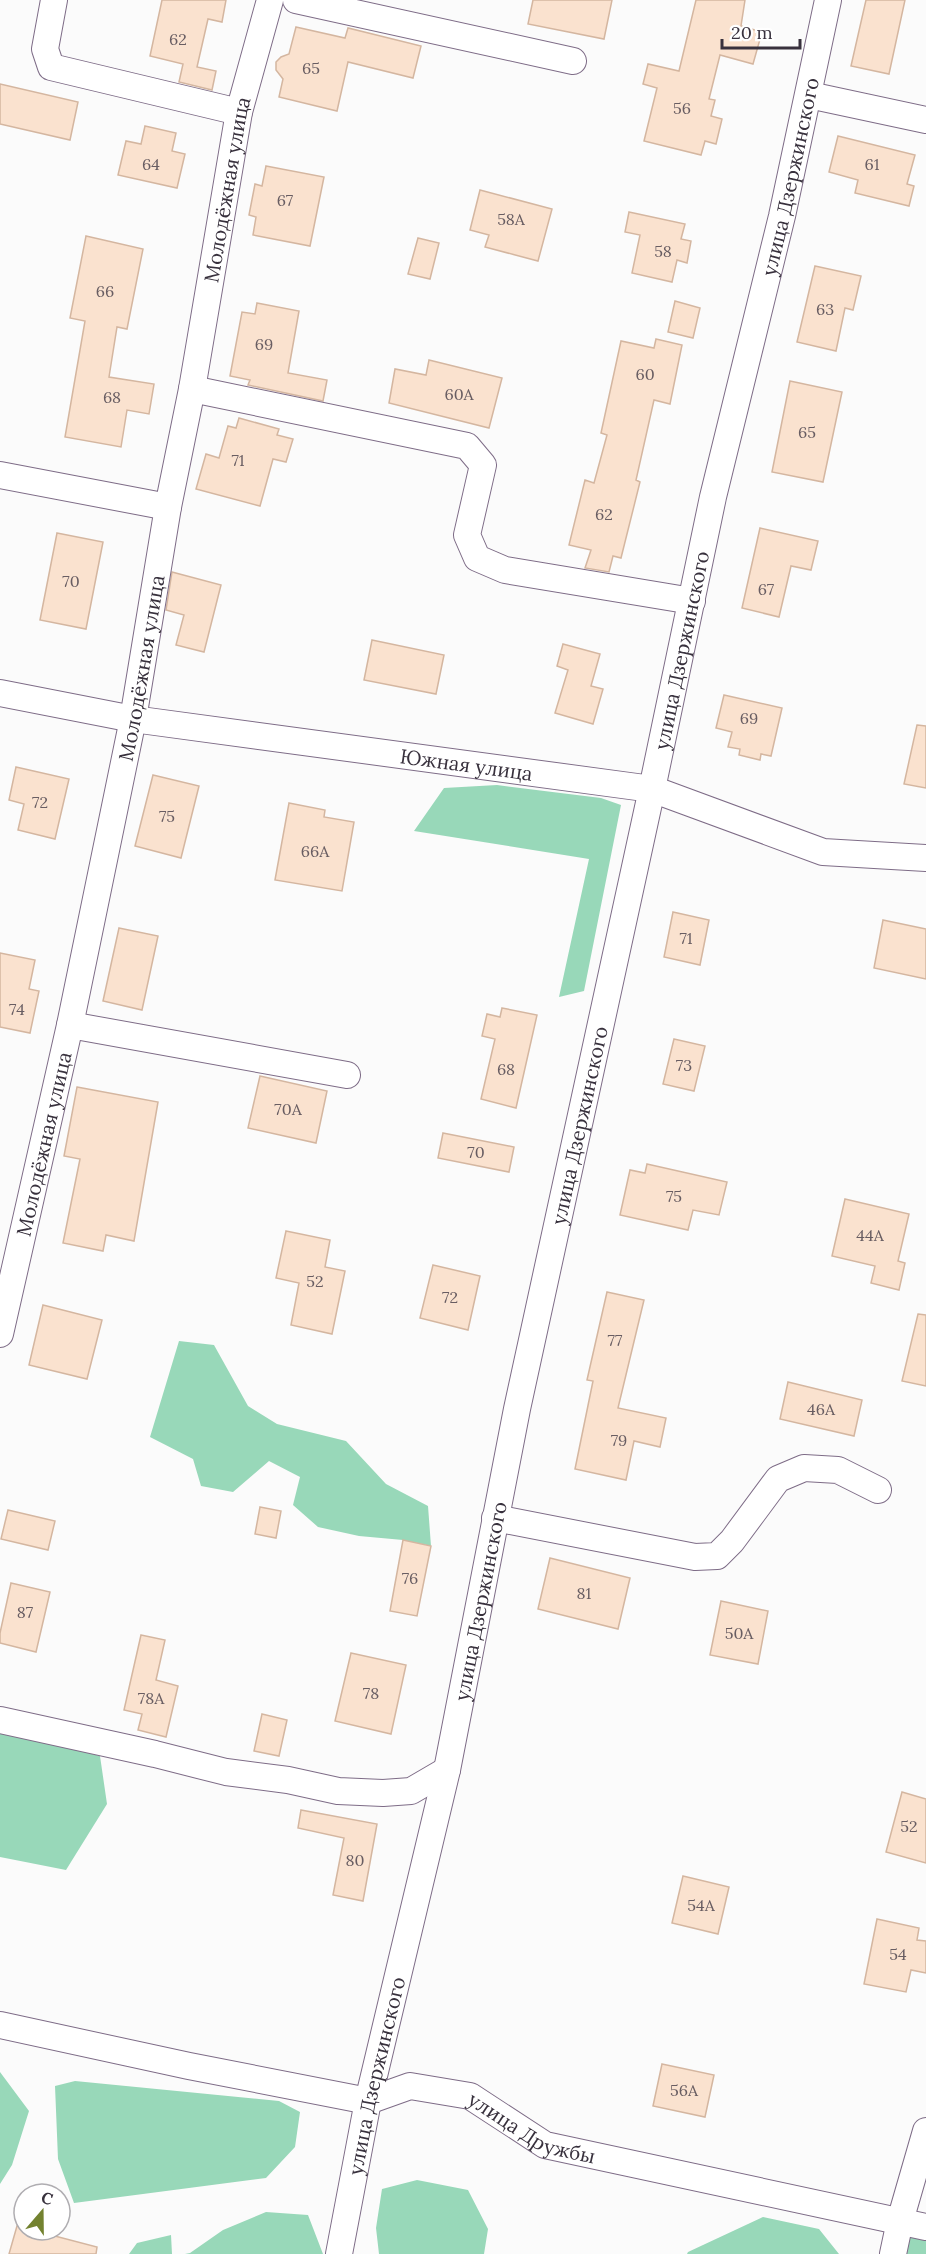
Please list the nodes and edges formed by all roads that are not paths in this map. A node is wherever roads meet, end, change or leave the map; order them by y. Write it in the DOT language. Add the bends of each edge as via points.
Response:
graph roads {
  1 [pos="54,0"];
  2 [pos="270,0"];
  3 [pos="296,0"];
  4 [pos="828,0"];
  5 [pos="573,61"];
  6 [pos="809,95"];
  7 [pos="239,112"];
  8 [pos="926,120"];
  9 [pos="192,389"];
  10 [pos="0,475"];
  11 [pos="168,507"];
  12 [pos="692,602"];
  13 [pos="0,693"];
  14 [pos="133,719"];
  15 [pos="652,789"];
  16 [pos="926,858"];
  17 [pos="70,1025"];
  18 [pos="347,1075"];
  19 [pos="3,1307"];
  20 [pos="0,1334"];
  21 [pos="878,1490"];
  22 [pos="495,1518"];
  23 [pos="0,1720"];
  24 [pos="447,1770"];
  25 [pos="0,2025"];
  26 [pos="368,2101"];
  27 [pos="926,2131"];
  28 [pos="900,2221"];
  29 [pos="926,2227"];
  30 [pos="339,2254"];
  31 [pos="893,2254"];
  1 -- 7 [label="street" via="45,49 51,67"];
  2 -- 7 [label="street, Молодёжная улица"];
  3 -- 5 [label="street"];
  4 -- 6 [label="street, улица Дзержинского"];
  6 -- 8 [label="street"];
  6 -- 12 [label="street, улица Дзержинского" via="713,497"];
  7 -- 9 [label="street, Молодёжная улица"];
  9 -- 11 [label="street, Молодёжная улица"];
  9 -- 12 [label="street" via="467,446 483,465 467,534 477,558 506,570"];
  10 -- 11 [label="street"];
  11 -- 14 [label="street, Молодёжная улица"];
  12 -- 15 [label="street, улица Дзержинского"];
  13 -- 14 [label="street, Южная улица"];
  14 -- 15 [label="street, Южная улица"];
  14 -- 17 [label="street, Молодёжная улица"];
  15 -- 16 [label="street, Южная улица" via="823,852"];
  15 -- 22 [label="street, улица Дзержинского"];
  17 -- 18 [label="street"];
  17 -- 19 [label="street, Молодёжная улица"];
  19 -- 20 [label="street, Молодёжная улица"];
  21 -- 22 [label="street" via="838,1470 804,1468 778,1479 717,1556 694,1557"];
  22 -- 24 [label="street, улица Дзержинского"];
  23 -- 24 [label="street" via="226,1772 338,1791 411,1791"];
  24 -- 26 [label="street, улица Дзержинского"];
  25 -- 26 [label="street"];
  26 -- 28 [label="street, улица Дружбы" via="410,2086 470,2096 545,2145"];
  26 -- 30 [label="street, улица Дзержинского"];
  27 -- 28 [label="street"];
  28 -- 29 [label="street, улица Дружбы"];
  28 -- 31 [label="street"];
}
